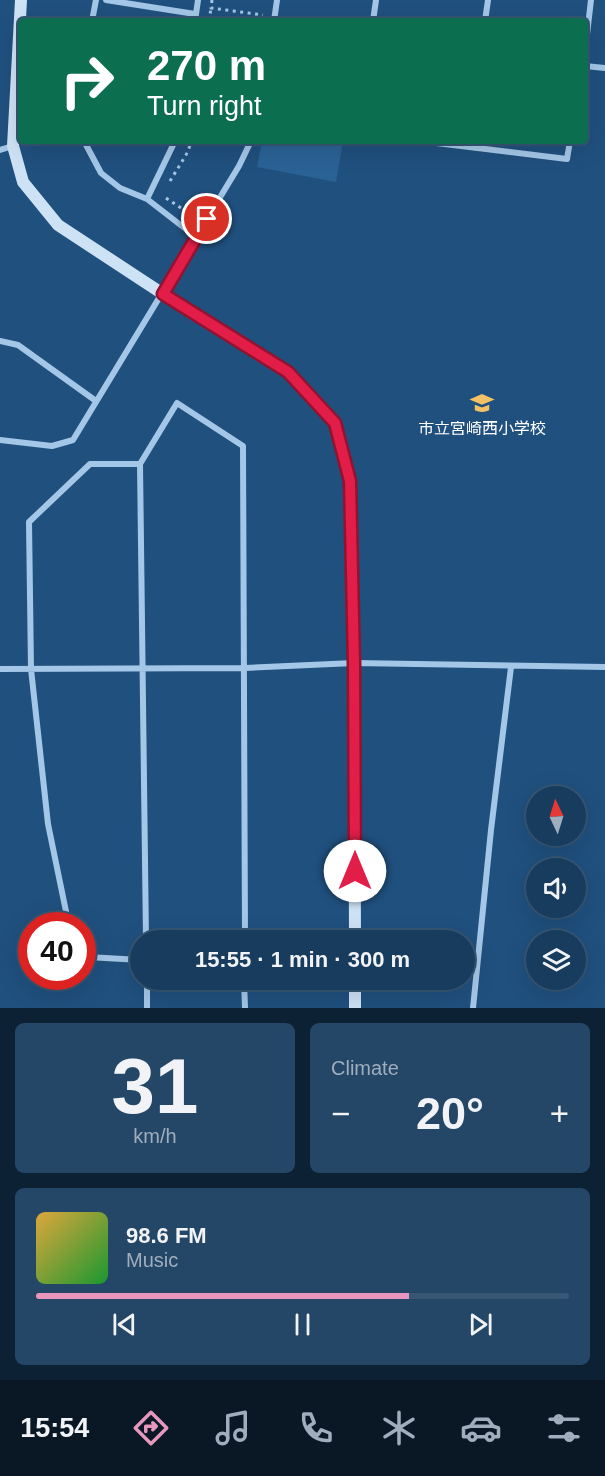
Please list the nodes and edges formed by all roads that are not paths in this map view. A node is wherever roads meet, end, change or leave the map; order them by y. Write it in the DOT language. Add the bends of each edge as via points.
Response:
graph roads {
  1 [pos="21,0"];
  2 [pos="96,0"];
  3 [pos="106,0"];
  4 [pos="198,0"];
  5 [pos="277,0"];
  6 [pos="376,0"];
  7 [pos="488,0"];
  8 [pos="591,0"];
  9 [pos="195,17"];
  10 [pos="20,18"];
  11 [pos="93,18"];
  12 [pos="274,18"];
  13 [pos="373,18"];
  14 [pos="485,18"];
  15 [pos="588,26"];
  16 [pos="18,55"];
  17 [pos="588,66"];
  18 [pos="605,68"];
  19 [pos="84,144"];
  20 [pos="174,144"];
  21 [pos="250,144"];
  22 [pos="444,144"];
  23 [pos="570,144"];
  24 [pos="13,146"];
  25 [pos="0,150"];
  26 [pos="147,199"];
  27 [pos="196,237"];
  28 [pos="163,294"];
  29 [pos="0,341"];
  30 [pos="96,400"];
  31 [pos="0,440"];
  32 [pos="140,464"];
  33 [pos="354,663"];
  34 [pos="511,667"];
  35 [pos="605,667"];
  36 [pos="143,668"];
  37 [pos="245,668"];
  38 [pos="0,669"];
  39 [pos="31,669"];
  40 [pos="66,912"];
  41 [pos="146,930"];
  42 [pos="245,930"];
  43 [pos="355,930"];
  44 [pos="96,958"];
  45 [pos="130,959"];
  46 [pos="147,990"];
  47 [pos="244,990"];
  48 [pos="355,990"];
  49 [pos="147,1008"];
  50 [pos="244,1008"];
  51 [pos="355,1008"];
  52 [pos="473,1008"];
  1 -- 10 [label="street"];
  2 -- 11 [label="street"];
  3 -- 9 [label="street"];
  4 -- 9 [label="street"];
  5 -- 12 [label="street"];
  6 -- 13 [label="street"];
  7 -- 14 [label="street"];
  8 -- 15 [label="street"];
  16 -- 24 [label="street"];
  17 -- 18 [label="street"];
  19 -- 26 [label="street" via="101,173 120,188"];
  20 -- 26 [label="street"];
  21 -- 27 [label="street"];
  22 -- 23 [label="street" via="567,159"];
  24 -- 25 [label="street"];
  24 -- 28 [label="street" via="23,182 58,225"];
  26 -- 27 [label="street"];
  27 -- 28 [label="street"];
  28 -- 30 [label="street"];
  28 -- 33 [label="street" via="288,372 335,423 350,481"];
  29 -- 30 [label="street" via="18,345"];
  30 -- 31 [label="street" via="73,440 52,446"];
  32 -- 36 [label="street"];
  32 -- 37 [label="street" via="177,403 243,446"];
  32 -- 39 [label="street" via="90,464 29,522"];
  33 -- 34 [label="street"];
  33 -- 37 [label="street"];
  33 -- 43 [label="street"];
  34 -- 35 [label="street"];
  34 -- 52 [label="street"];
  36 -- 37 [label="street"];
  36 -- 39 [label="street"];
  36 -- 41 [label="street"];
  37 -- 42 [label="street"];
  38 -- 39 [label="street"];
  39 -- 40 [label="street" via="48,824"];
  44 -- 45 [label="street"];
  46 -- 49 [label="street"];
  47 -- 50 [label="street"];
  48 -- 51 [label="street"];
}
